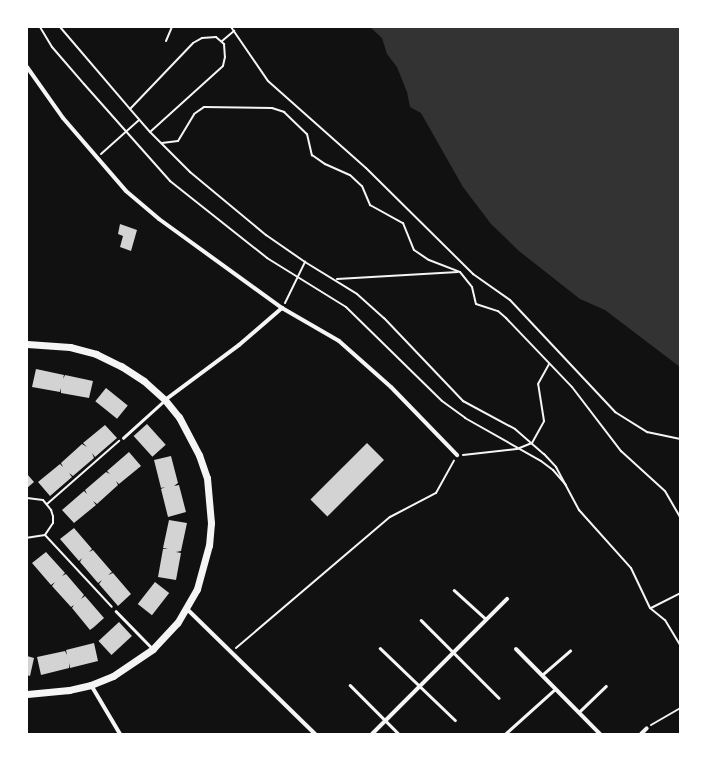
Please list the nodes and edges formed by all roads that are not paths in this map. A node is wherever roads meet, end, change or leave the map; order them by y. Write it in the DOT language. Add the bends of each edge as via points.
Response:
graph roads {
  1 [pos="27,67"];
  2 [pos="282,308"];
  3 [pos="27,344"];
  4 [pos="165,400"];
  5 [pos="123,438"];
  6 [pos="457,455"];
  7 [pos="454,590"];
  8 [pos="508,599"];
  9 [pos="187,608"];
  10 [pos="116,611"];
  11 [pos="421,620"];
  12 [pos="487,620"];
  13 [pos="380,648"];
  14 [pos="153,649"];
  15 [pos="516,649"];
  16 [pos="570,651"];
  17 [pos="454,653"];
  18 [pos="542,675"];
  19 [pos="91,685"];
  20 [pos="350,685"];
  21 [pos="420,686"];
  22 [pos="606,686"];
  23 [pos="555,688"];
  24 [pos="27,694"];
  25 [pos="499,698"];
  26 [pos="579,713"];
  27 [pos="455,720"];
  28 [pos="386,721"];
  29 [pos="647,728"];
  30 [pos="120,734"];
  31 [pos="315,734"];
  32 [pos="372,734"];
  33 [pos="399,734"];
  34 [pos="505,734"];
  35 [pos="600,734"];
  36 [pos="641,734"];
  1 -- 2 [label="street" via="63,118 126,191 159,219"];
  2 -- 4 [label="street" via="239,345"];
  2 -- 6 [label="street" via="338,341 391,387"];
  3 -- 4 [label="street" via="70,347 96,354 144,381"];
  4 -- 5 [label="lane"];
  4 -- 9 [label="street" via="191,436 206,478 210,501 209,545 197,588"];
  7 -- 12 [label="lane"];
  8 -- 12 [label="street"];
  9 -- 14 [label="street"];
  9 -- 31 [label="street"];
  10 -- 14 [label="lane"];
  11 -- 17 [label="lane"];
  12 -- 17 [label="street"];
  13 -- 21 [label="lane"];
  14 -- 19 [label="street" via="113,676"];
  15 -- 18 [label="street"];
  16 -- 18 [label="lane"];
  17 -- 21 [label="street"];
  17 -- 25 [label="lane"];
  18 -- 23 [label="street"];
  19 -- 24 [label="street"];
  19 -- 30 [label="street"];
  20 -- 28 [label="lane"];
  21 -- 27 [label="lane"];
  21 -- 28 [label="street"];
  22 -- 26 [label="lane"];
  23 -- 26 [label="street"];
  23 -- 34 [label="lane"];
  26 -- 35 [label="street"];
  28 -- 32 [label="street"];
  28 -- 33 [label="lane"];
  29 -- 36 [label="street"];
}
